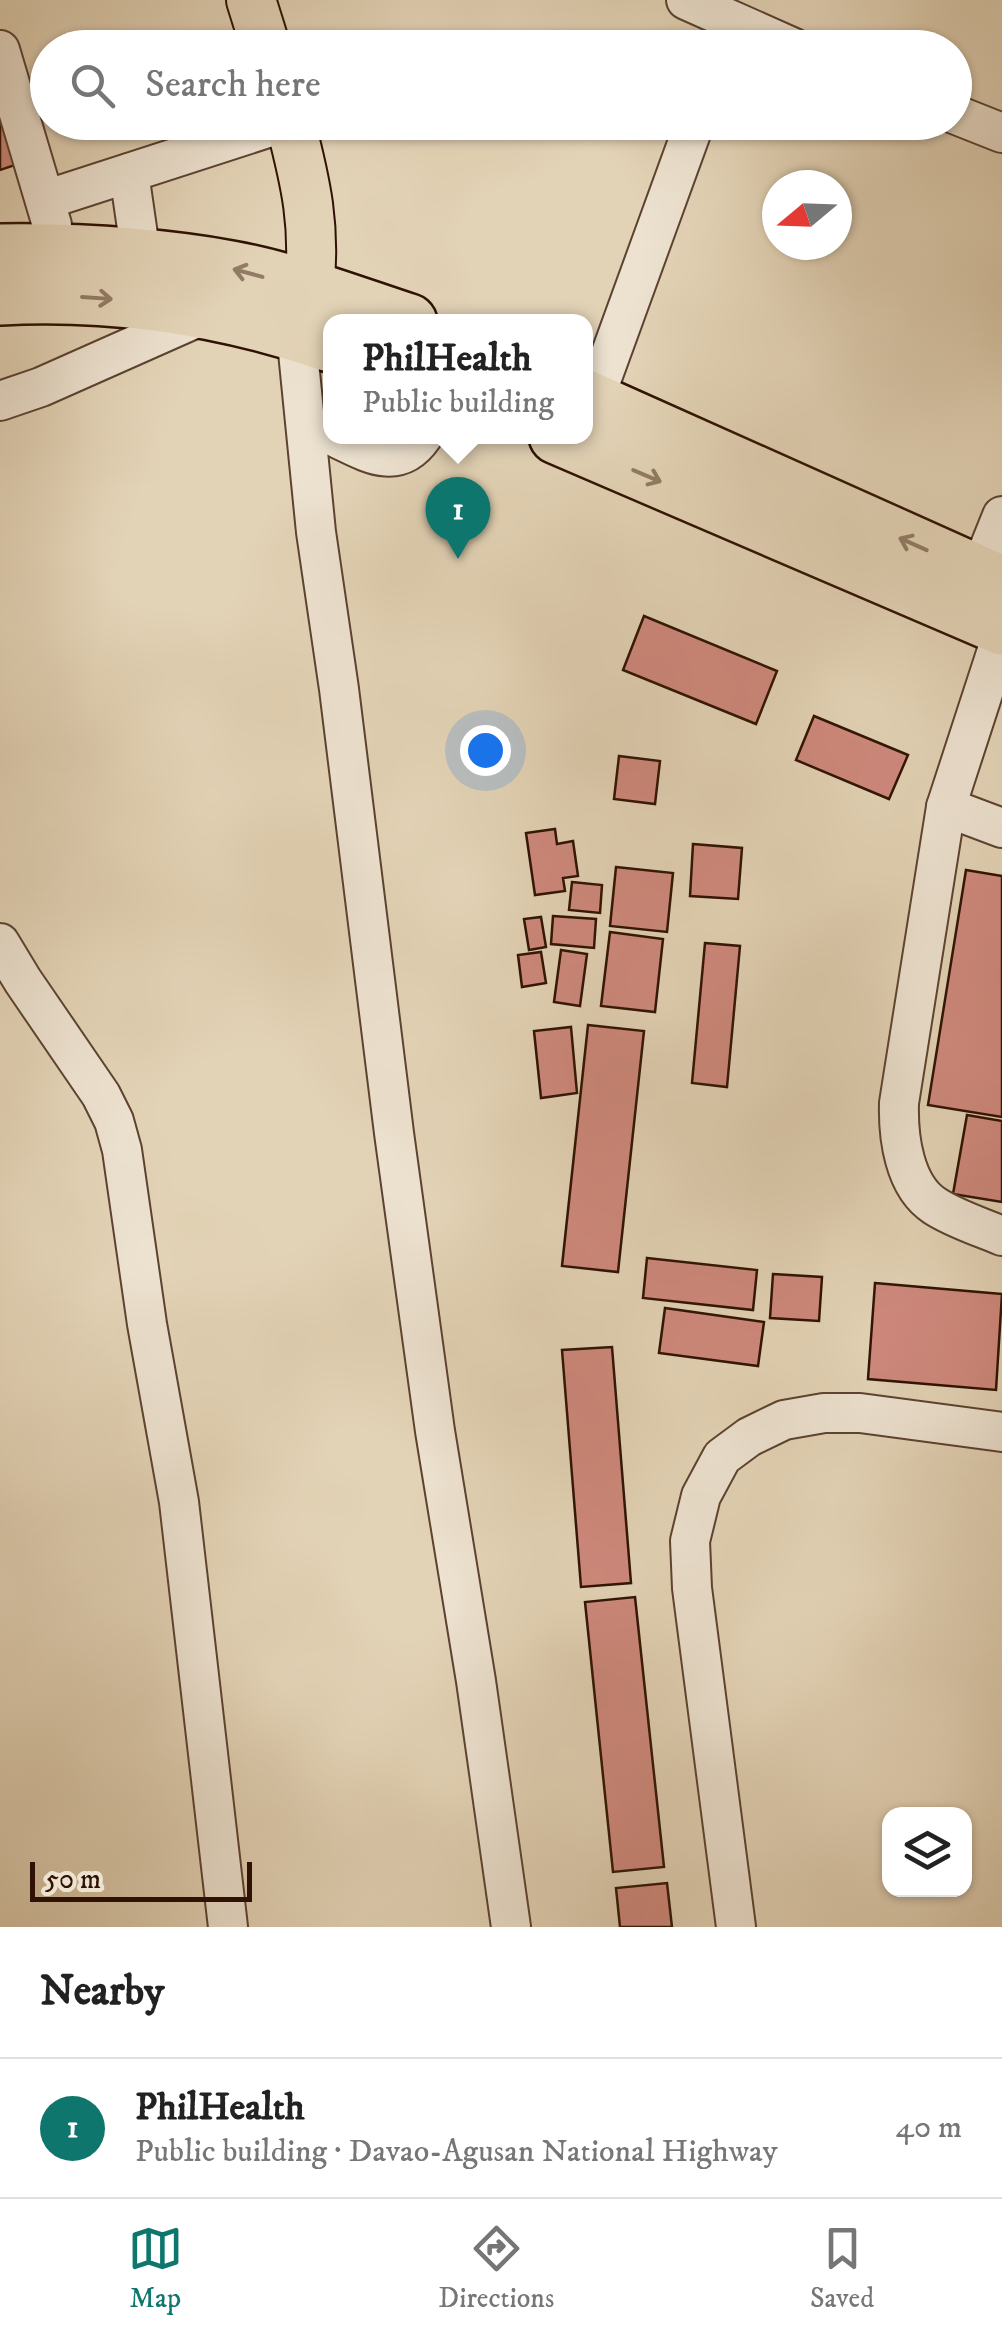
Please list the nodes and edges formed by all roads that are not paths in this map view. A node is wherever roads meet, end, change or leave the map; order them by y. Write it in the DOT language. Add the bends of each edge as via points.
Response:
graph roads {
  1 [pos="251,0"];
  2 [pos="686,0"];
  3 [pos="731,23"];
  4 [pos="260,30"];
  5 [pos="0,50"];
  6 [pos="972,121"];
  7 [pos="1002,133"];
  8 [pos="232,140"];
  9 [pos="293,140"];
  10 [pos="688,140"];
  11 [pos="129,173"];
  12 [pos="53,226"];
  13 [pos="0,252"];
  14 [pos="141,256"];
  15 [pos="0,297"];
  16 [pos="212,311"];
  17 [pos="312,322"];
  18 [pos="593,390"];
  19 [pos="0,402"];
  20 [pos="593,430"];
  21 [pos="323,433"];
  22 [pos="351,444"];
  23 [pos="416,444"];
  24 [pos="1002,516"];
  25 [pos="990,606"];
  26 [pos="946,807"];
  27 [pos="1002,828"];
  28 [pos="0,943"];
  29 [pos="1002,1236"];
  30 [pos="1002,1432"];
  31 [pos="228,1927"];
  32 [pos="511,1927"];
  33 [pos="736,1927"];
  1 -- 4 [label="main road"];
  2 -- 3 [label="street"];
  5 -- 12 [label="street"];
  6 -- 7 [label="street"];
  8 -- 11 [label="street"];
  9 -- 17 [label="main road" via="312,227"];
  10 -- 18 [label="street"];
  11 -- 12 [label="street"];
  11 -- 14 [label="street"];
  12 -- 13 [label="highway"];
  12 -- 14 [label="highway"];
  17 -- 14 [label="highway, one-way" via="234,269"];
  15 -- 16 [label="highway, one-way" via="44,294"];
  16 -- 17 [label="highway"];
  16 -- 19 [label="street"];
  17 -- 21 [label="street"];
  20 -- 25 [label="highway"];
  21 -- 32 [label="street" via="316,532 414,1282"];
  22 -- 23 [label="street" via="387,458"];
  24 -- 25 [label="street"];
  25 -- 26 [label="street"];
  26 -- 27 [label="street"];
  26 -- 29 [label="street" via="898,1122 922,1194"];
  28 -- 31 [label="street" via="87,1071 122,1150 179,1502"];
  30 -- 33 [label="street" via="860,1413 784,1420 722,1458 700,1496 690,1542 692,1588"];
}
